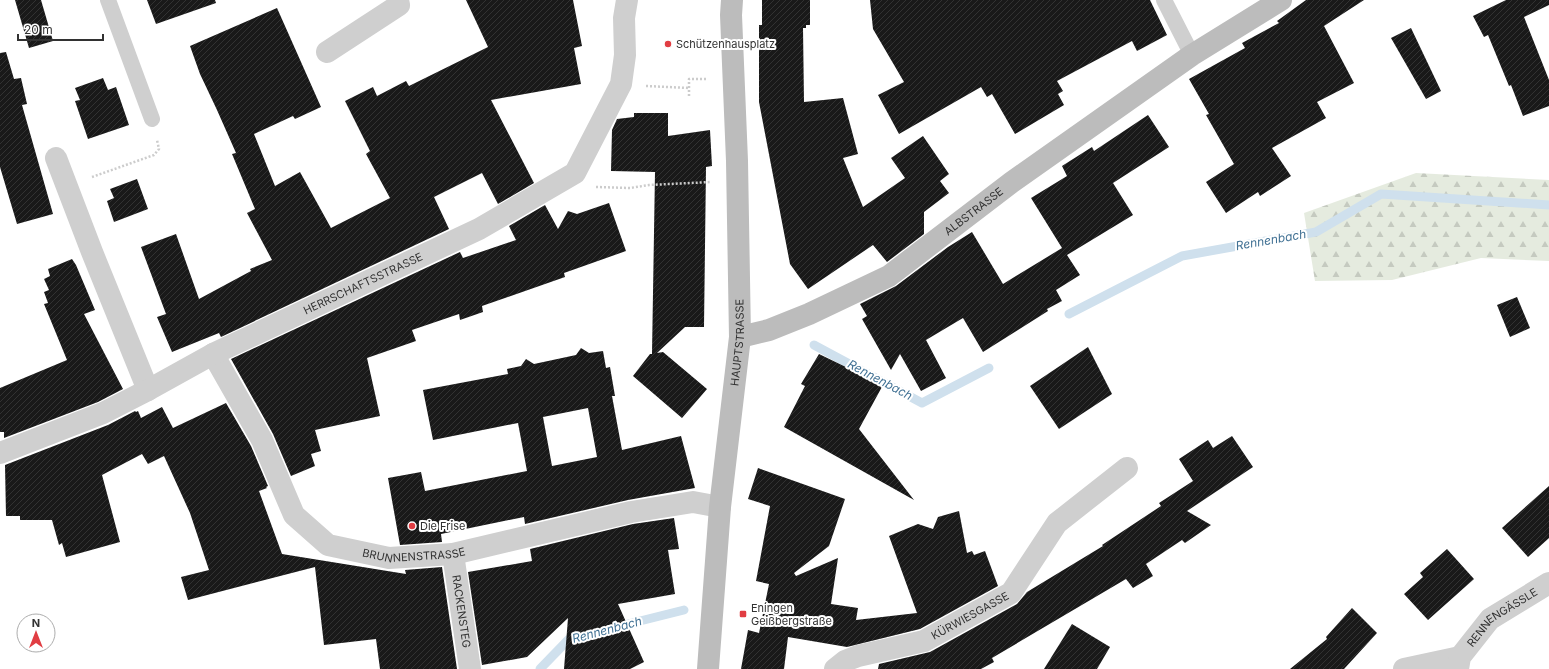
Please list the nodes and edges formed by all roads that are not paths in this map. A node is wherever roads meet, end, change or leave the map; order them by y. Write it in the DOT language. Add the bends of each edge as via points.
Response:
graph roads {
  1 [pos="108,0"];
  2 [pos="398,0"];
  3 [pos="627,0"];
  4 [pos="1164,0"];
  5 [pos="1281,0"];
  6 [pos="732,7"];
  7 [pos="327,52"];
  8 [pos="1192,55"];
  9 [pos="152,119"];
  10 [pos="56,158"];
  11 [pos="740,337"];
  12 [pos="213,354"];
  13 [pos="148,390"];
  14 [pos="0,453"];
  15 [pos="1127,468"];
  16 [pos="720,507"];
  17 [pos="453,554"];
  18 [pos="1549,583"];
  19 [pos="1459,663"];
  20 [pos="470,669"];
  21 [pos="708,669"];
  22 [pos="835,669"];
  23 [pos="1404,669"];
  1 -- 9 [label="lane"];
  2 -- 7 [label="street" via="400,5"];
  3 -- 12 [label="street, HERRSCHAFTSSTRASSE" via="621,84 575,173 479,230"];
  4 -- 8 [label="lane"];
  5 -- 8 [label="main road, ALBSTRASSE"];
  6 -- 11 [label="main road, HAUPTSTRASSE"];
  8 -- 11 [label="main road, ALBSTRASSE" via="1012,182 889,276 809,314 769,330"];
  10 -- 13 [label="street"];
  11 -- 16 [label="main road, HAUPTSTRASSE"];
  12 -- 13 [label="street, HERRSCHAFTSSTRASSE"];
  12 -- 17 [label="street, BRUNNENSTRASSE" via="262,440 294,515 328,545 389,558"];
  13 -- 14 [label="street, HERRSCHAFTSSTRASSE" via="103,413"];
  15 -- 22 [label="street, KÜRWIESGASSE" via="1057,523 1011,593 924,641 858,656 845,661"];
  16 -- 17 [label="street, BRUNNENSTRASSE" via="693,502 631,512"];
  16 -- 21 [label="main road, HAUPTSTRASSE"];
  17 -- 20 [label="street, RACKENSTEG"];
  18 -- 19 [label="street, RENNENGÄSSLE" via="1490,619"];
  19 -- 23 [label="street, RENNENGÄSSLE"];
}
